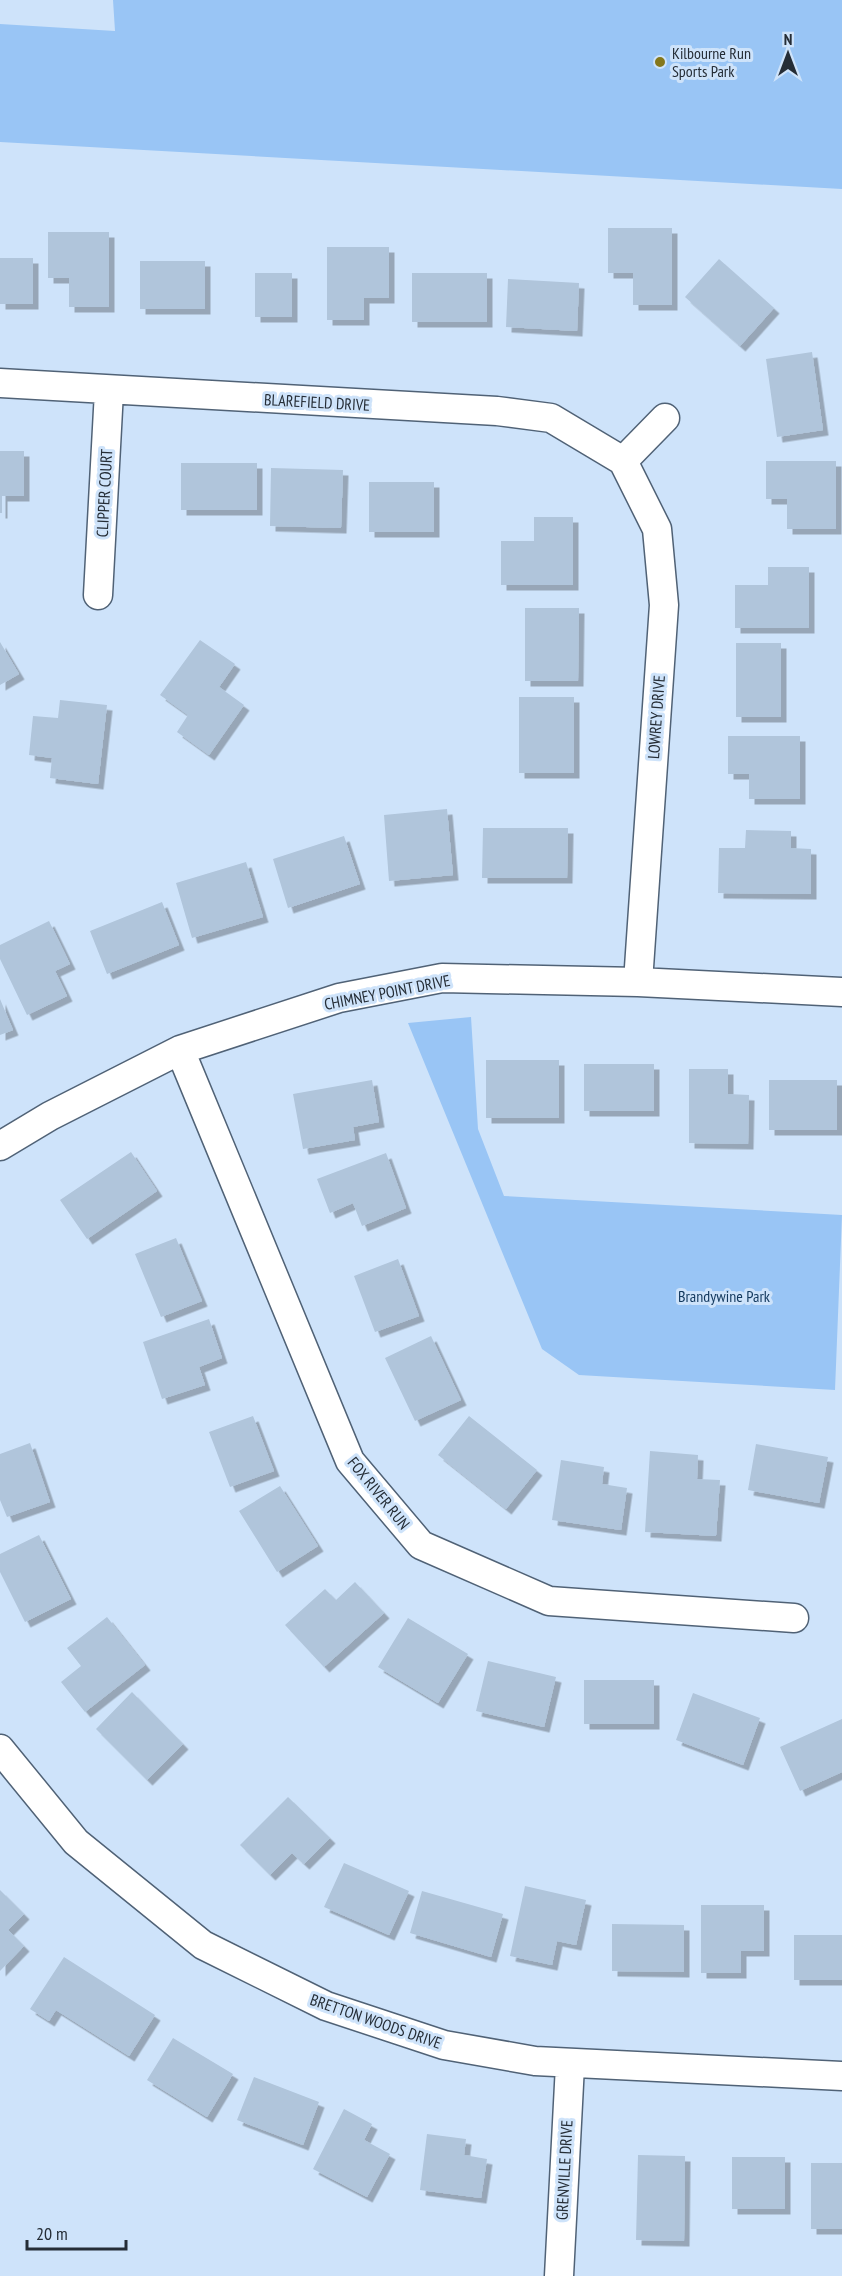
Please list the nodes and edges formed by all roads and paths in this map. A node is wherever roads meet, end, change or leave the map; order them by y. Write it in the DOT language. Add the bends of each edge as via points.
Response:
graph roads {
  1 [pos="0,383"];
  2 [pos="109,391"];
  3 [pos="665,418"];
  4 [pos="623,461"];
  5 [pos="98,595"];
  6 [pos="638,982"];
  7 [pos="842,992"];
  8 [pos="180,1050"];
  9 [pos="0,1146"];
  10 [pos="794,1618"];
  11 [pos="0,1749"];
  12 [pos="570,2065"];
  13 [pos="842,2076"];
  14 [pos="559,2276"];
  1 -- 2 [label="street, BLAREFIELD DRIVE"];
  2 -- 4 [label="street, BLAREFIELD DRIVE" via="497,411 551,418"];
  2 -- 5 [label="street, CLIPPER COURT"];
  3 -- 4 [label="street"];
  4 -- 6 [label="street, LOWREY DRIVE" via="657,529 664,604"];
  6 -- 7 [label="street, CHIMNEY POINT DRIVE"];
  6 -- 8 [label="street, CHIMNEY POINT DRIVE" via="442,978 339,998"];
  8 -- 9 [label="street, CHIMNEY POINT DRIVE"];
  8 -- 10 [label="street, FOX RIVER RUN" via="350,1461 421,1545 549,1600"];
  11 -- 12 [label="street, BRETTON WOODS DRIVE" via="76,1842 203,1945 326,2006 444,2045 487,2055"];
  12 -- 13 [label="street, BRETTON WOODS DRIVE"];
  12 -- 14 [label="street, GRENVILLE DRIVE"];
}
